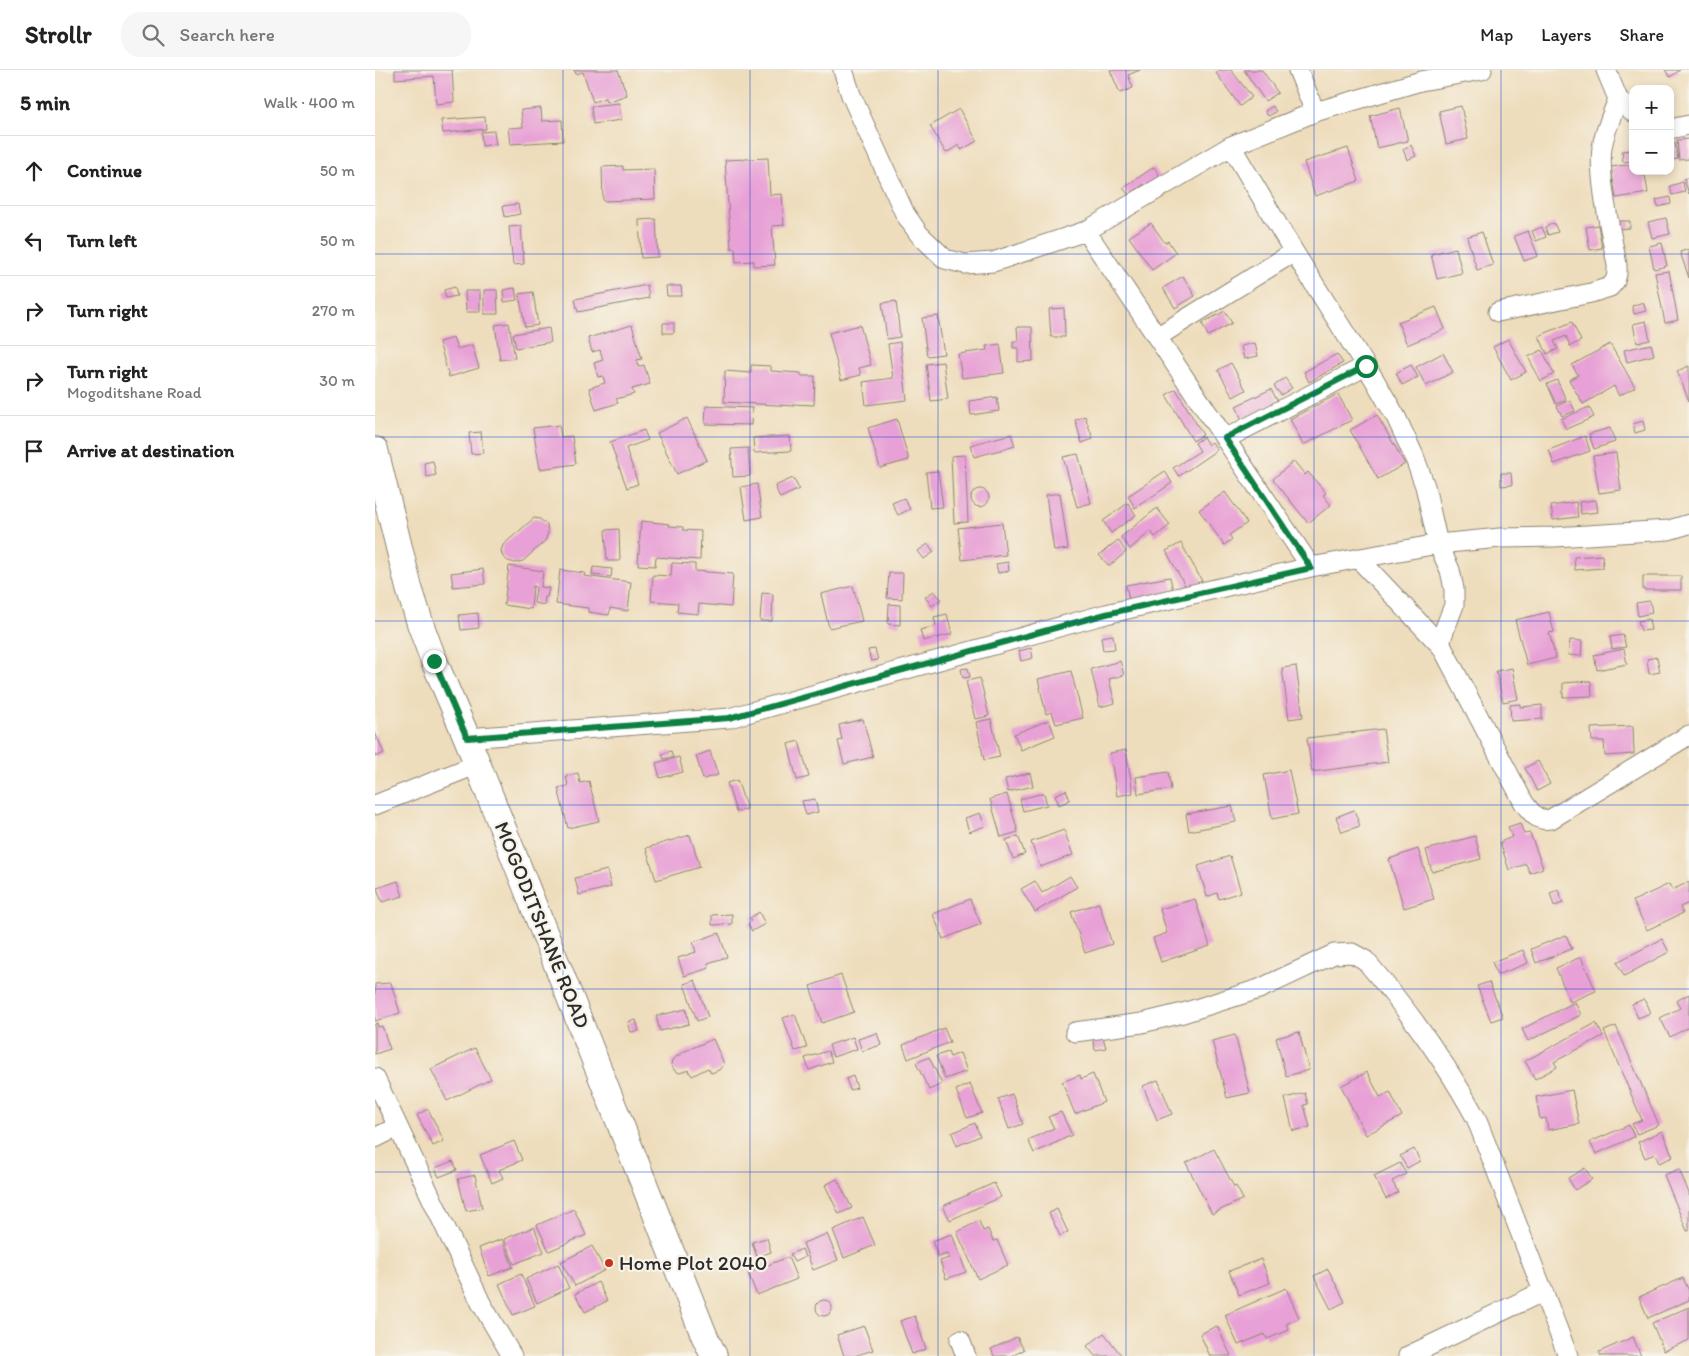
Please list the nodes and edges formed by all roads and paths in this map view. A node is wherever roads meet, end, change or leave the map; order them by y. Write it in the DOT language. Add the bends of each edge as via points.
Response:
graph roads {
  1 [pos="843,70"];
  2 [pos="1298,70"];
  3 [pos="1482,70"];
  4 [pos="1606,70"];
  5 [pos="1618,99"];
  6 [pos="1629,109"];
  7 [pos="1315,112"];
  8 [pos="1689,124"];
  9 [pos="1674,128"];
  10 [pos="1231,146"];
  11 [pos="1086,231"];
  12 [pos="1295,252"];
  13 [pos="1498,312"];
  14 [pos="1157,337"];
  15 [pos="1366,366"];
  16 [pos="1225,438"];
  17 [pos="375,450"];
  18 [pos="1689,524"];
  19 [pos="1438,544"];
  20 [pos="1358,558"];
  21 [pos="1311,568"];
  22 [pos="1442,647"];
  23 [pos="1689,735"];
  24 [pos="467,738"];
  25 [pos="478,764"];
  26 [pos="375,805"];
  27 [pos="1075,1032"];
  28 [pos="375,1078"];
  29 [pos="397,1127"];
  30 [pos="375,1138"];
  31 [pos="1542,1292"];
  32 [pos="512,1356"];
  33 [pos="714,1356"];
  34 [pos="1409,1356"];
  35 [pos="1569,1356"];
  1 -- 11 [label="street" via="851,95 905,214 919,234 945,259 965,264 993,262"];
  2 -- 7 [label="street"];
  3 -- 7 [label="street" via="1421,81"];
  4 -- 5 [label="street"];
  5 -- 6 [label="street"];
  5 -- 13 [label="street" via="1602,147 1605,194 1617,265 1615,281 1610,288"];
  7 -- 10 [label="street"];
  8 -- 9 [label="street"];
  10 -- 11 [label="street"];
  10 -- 12 [label="street"];
  11 -- 14 [label="street"];
  12 -- 14 [label="street"];
  12 -- 15 [label="street"];
  14 -- 16 [label="street"];
  15 -- 16 [label="street"];
  15 -- 19 [label="street" via="1414,456 1425,486"];
  16 -- 21 [label="street"];
  17 -- 24 [label="main road, MOGODITSHANE ROAD" via="421,626"];
  18 -- 19 [label="street" via="1659,531"];
  19 -- 20 [label="street"];
  19 -- 22 [label="street" via="1450,570 1454,589 1454,605 1441,639"];
  20 -- 21 [label="street"];
  20 -- 22 [label="street"];
  21 -- 24 [label="street" via="1106,614 729,718"];
  22 -- 23 [label="street" via="1523,803 1544,821 1566,811"];
  24 -- 25 [label="main road, MOGODITSHANE ROAD"];
  25 -- 26 [label="street"];
  25 -- 33 [label="main road, MOGODITSHANE ROAD"];
  27 -- 31 [label="street" via="1142,1023 1183,1013 1259,989 1334,954 1352,953 1365,960 1432,1045 1461,1090"];
  28 -- 29 [label="street"];
  29 -- 30 [label="street"];
  29 -- 32 [label="street" via="481,1303"];
  31 -- 34 [label="street"];
  31 -- 35 [label="street"];
}
